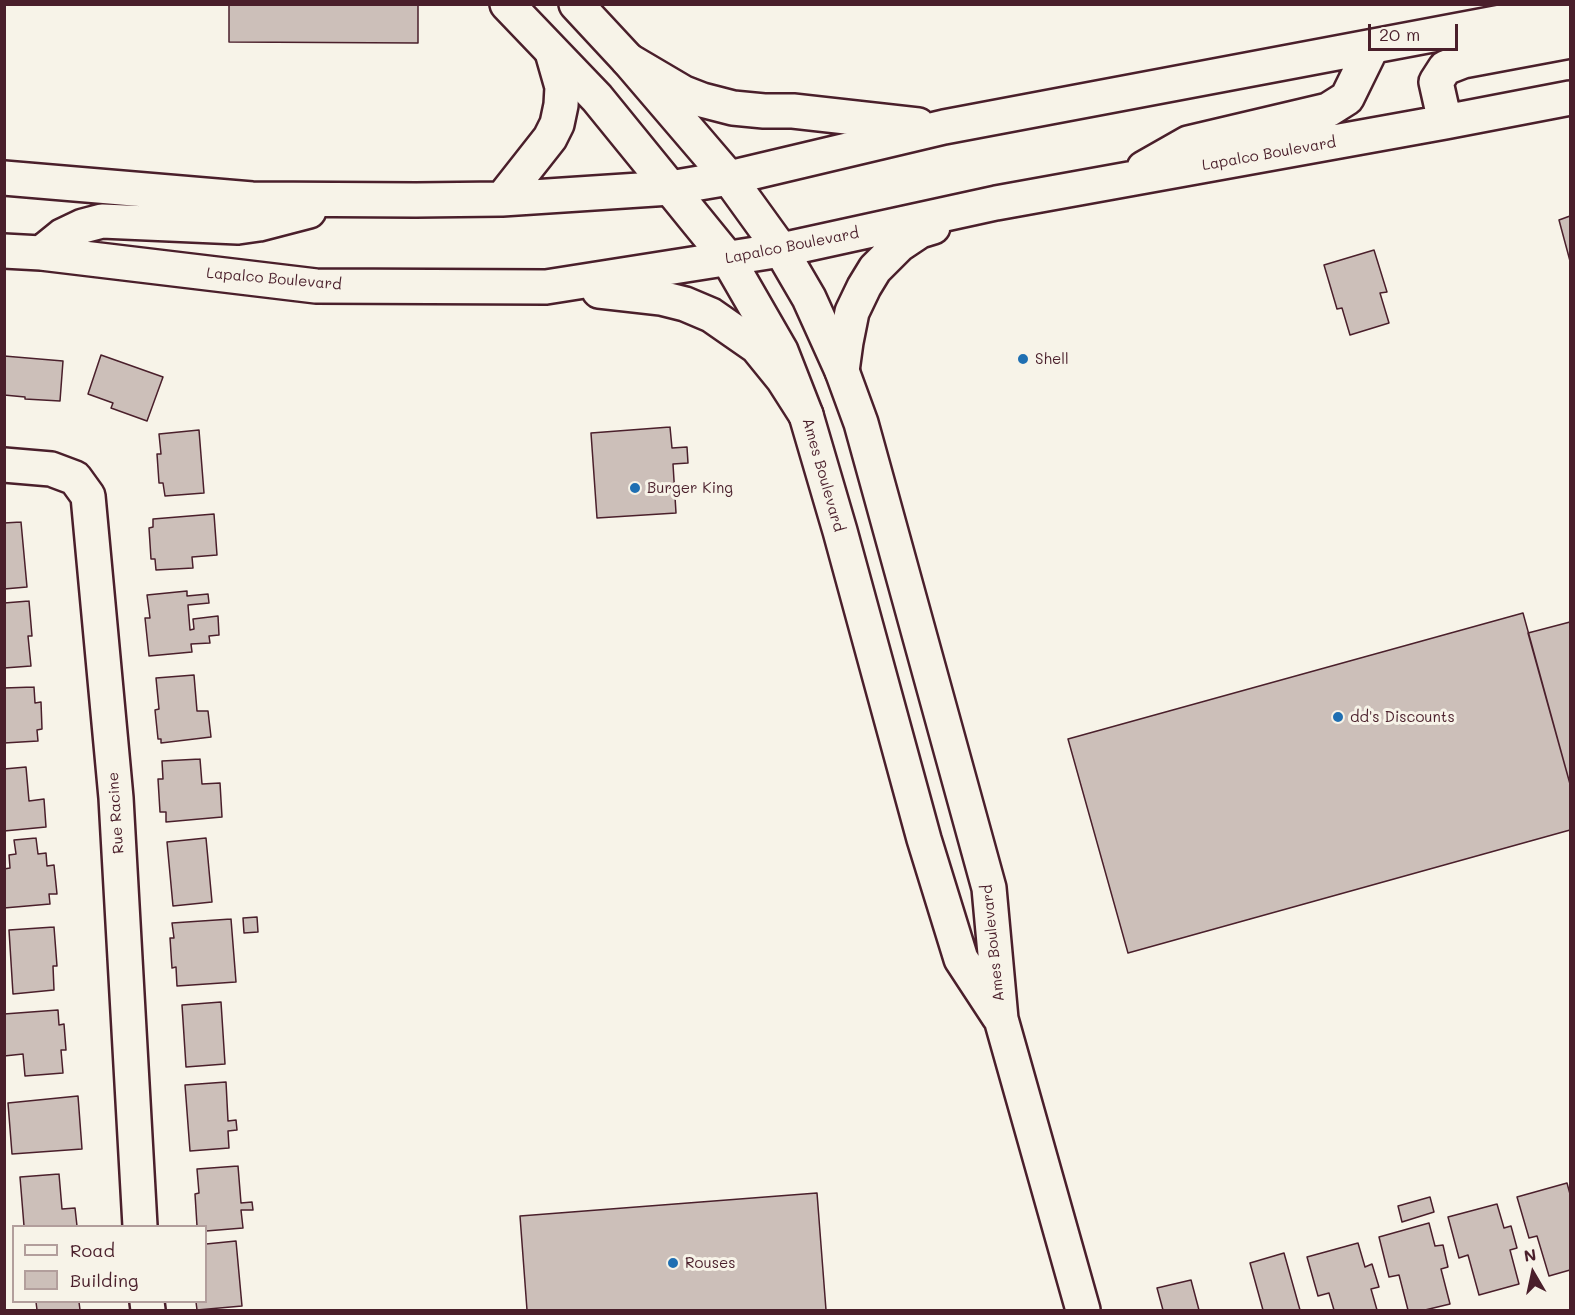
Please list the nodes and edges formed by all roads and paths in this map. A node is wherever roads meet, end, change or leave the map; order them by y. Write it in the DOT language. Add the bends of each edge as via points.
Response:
graph roads {
  1 [pos="507,4"];
  2 [pos="576,4"];
  3 [pos="1570,9"];
  4 [pos="1570,41"];
  5 [pos="1372,47"];
  6 [pos="552,52"];
  7 [pos="628,60"];
  8 [pos="1570,98"];
  9 [pos="1445,122"];
  10 [pos="944,127"];
  11 [pos="4,178"];
  12 [pos="729,178"];
  13 [pos="1124,179"];
  14 [pos="670,188"];
  15 [pos="502,199"];
  16 [pos="348,200"];
  17 [pos="996,203"];
  18 [pos="781,250"];
  19 [pos="4,251"];
  20 [pos="41,253"];
  21 [pos="728,259"];
  22 [pos="546,287"];
  23 [pos="842,371"];
  24 [pos="806,416"];
  25 [pos="4,465"];
  26 [pos="1000,1019"];
  27 [pos="140,1225"];
  28 [pos="1083,1311"];
  1 -- 6 [label="main road, Ames Boulevard"];
  2 -- 7 [label="main road, Ames Boulevard"];
  3 -- 5 [label="main road"];
  4 -- 9 [label="main road" via="1463,61 1445,68 1436,82"];
  5 -- 10 [label="main road"];
  5 -- 13 [label="main road" via="1347,98 1328,110 1188,143"];
  6 -- 14 [label="main road, Ames Boulevard" via="597,98"];
  6 -- 15 [label="main road" via="562,87 557,123 550,138"];
  7 -- 10 [label="main road" via="684,93 733,108"];
  7 -- 12 [label="main road, Ames Boulevard"];
  8 -- 9 [label="main road, Lapalco Boulevard"];
  9 -- 13 [label="main road, Lapalco Boulevard"];
  10 -- 12 [label="main road"];
  11 -- 16 [label="main road" via="252,199"];
  12 -- 14 [label="main road"];
  12 -- 18 [label="main road, Ames Boulevard"];
  13 -- 17 [label="main road, Lapalco Boulevard"];
  14 -- 15 [label="main road"];
  14 -- 21 [label="main road, Ames Boulevard"];
  15 -- 16 [label="main road"];
  16 -- 20 [label="main road" via="238,227 102,221 62,236"];
  17 -- 18 [label="main road, Lapalco Boulevard"];
  17 -- 23 [label="main road" via="920,231 898,245 875,269 852,312"];
  18 -- 21 [label="main road, Lapalco Boulevard"];
  18 -- 23 [label="main road, Ames Boulevard" via="810,298"];
  19 -- 20 [label="main road, Lapalco Boulevard"];
  20 -- 22 [label="main road, Lapalco Boulevard" via="316,286"];
  21 -- 22 [label="main road, Lapalco Boulevard"];
  21 -- 24 [label="main road, Ames Boulevard" via="781,351"];
  22 -- 24 [label="main road" via="661,298 711,315 758,348"];
  23 -- 26 [label="main road, Ames Boulevard" via="861,423 989,888"];
  24 -- 26 [label="main road, Ames Boulevard" via="961,959"];
  25 -- 27 [label="main road, Rue Racine" via="51,469 75,478 88,496 116,798"];
  26 -- 28 [label="main road, Ames Boulevard"];
}
